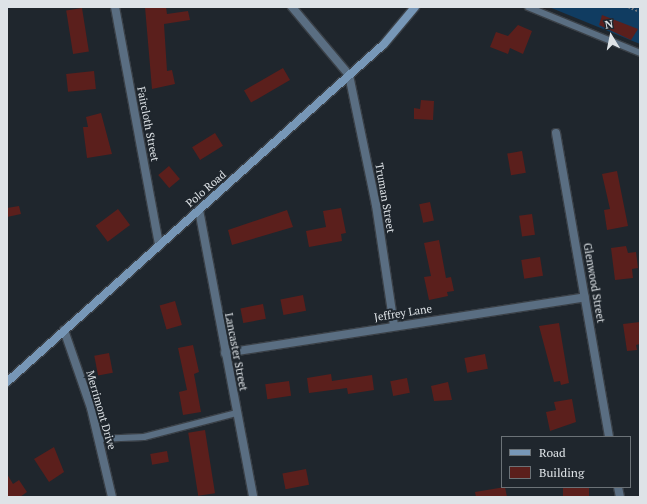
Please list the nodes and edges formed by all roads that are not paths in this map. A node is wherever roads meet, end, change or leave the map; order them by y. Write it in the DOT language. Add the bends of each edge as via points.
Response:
graph roads {
  1 [pos="115,7"];
  2 [pos="292,7"];
  3 [pos="415,7"];
  4 [pos="528,7"];
  5 [pos="640,53"];
  6 [pos="349,75"];
  7 [pos="556,133"];
  8 [pos="199,210"];
  9 [pos="159,245"];
  10 [pos="585,297"];
  11 [pos="394,326"];
  12 [pos="64,330"];
  13 [pos="225,353"];
  14 [pos="7,382"];
  15 [pos="237,413"];
  16 [pos="609,436"];
  17 [pos="98,439"];
  18 [pos="112,497"];
  19 [pos="253,497"];
  1 -- 9 [label="street, Faircloth Street"];
  2 -- 6 [label="street"];
  3 -- 6 [label="main road, Polo Road" via="395,33"];
  4 -- 5 [label="lane"];
  6 -- 8 [label="main road, Polo Road"];
  6 -- 11 [label="street, Truman Street" via="376,205"];
  7 -- 10 [label="street, Glenwood Street"];
  8 -- 9 [label="main road, Polo Road"];
  8 -- 13 [label="street, Lancaster Street"];
  9 -- 12 [label="main road, Polo Road"];
  10 -- 11 [label="street, Jeffrey Lane"];
  10 -- 16 [label="street, Glenwood Street"];
  11 -- 13 [label="street, Jeffrey Lane"];
  12 -- 14 [label="main road, Polo Road"];
  12 -- 17 [label="street, Merrimont Drive"];
  13 -- 15 [label="street, Lancaster Street"];
  15 -- 17 [label="lane" via="144,436"];
  15 -- 19 [label="street, Lancaster Street"];
  17 -- 18 [label="street, Merrimont Drive"];
}
